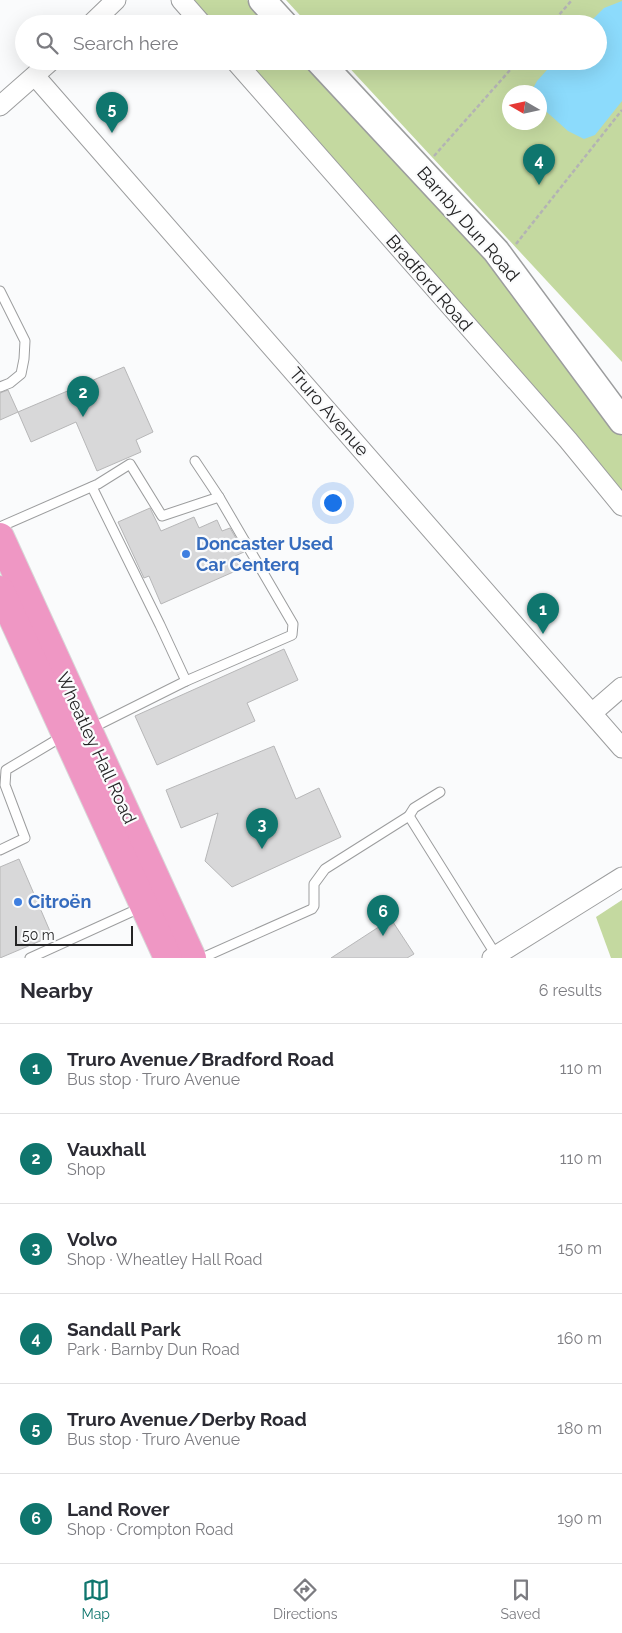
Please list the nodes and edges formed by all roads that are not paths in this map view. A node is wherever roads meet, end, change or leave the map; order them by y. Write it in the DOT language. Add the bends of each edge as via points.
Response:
graph roads {
  1 [pos="116,0"];
  2 [pos="181,0"];
  3 [pos="262,0"];
  4 [pos="100,15"];
  5 [pos="194,15"];
  6 [pos="276,15"];
  7 [pos="42,70"];
  8 [pos="243,70"];
  9 [pos="327,70"];
  10 [pos="36,76"];
  11 [pos="0,106"];
  12 [pos="0,291"];
  13 [pos="0,387"];
  14 [pos="622,421"];
  15 [pos="195,461"];
  16 [pos="92,487"];
  17 [pos="219,497"];
  18 [pos="622,506"];
  19 [pos="0,527"];
  20 [pos="0,537"];
  21 [pos="0,590"];
  22 [pos="186,681"];
  23 [pos="622,687"];
  24 [pos="592,713"];
  25 [pos="77,733"];
  26 [pos="622,748"];
  27 [pos="440,792"];
  28 [pos="409,816"];
  29 [pos="0,850"];
  30 [pos="622,877"];
  31 [pos="144,906"];
  32 [pos="494,957"];
  33 [pos="30,958"];
  34 [pos="168,958"];
  35 [pos="192,958"];
  36 [pos="202,958"];
  1 -- 4 [label="street"];
  2 -- 5 [label="street"];
  3 -- 6 [label="street"];
  7 -- 10 [label="street"];
  8 -- 18 [label="street, Bradford Road" via="562,433"];
  9 -- 14 [label="street, Barnby Dun Road" via="496,251"];
  10 -- 11 [label="street"];
  10 -- 24 [label="street, Truro Avenue"];
  12 -- 13 [label="lane" via="25,341 21,374"];
  15 -- 17 [label="lane"];
  16 -- 17 [label="lane" via="130,464 162,516"];
  16 -- 19 [label="lane"];
  16 -- 22 [label="lane"];
  17 -- 22 [label="lane" via="293,624 292,636"];
  20 -- 25 [label="highway, Wheatley Hall Road"];
  21 -- 25 [label="highway, Wheatley Hall Road"];
  22 -- 25 [label="lane"];
  23 -- 24 [label="street"];
  24 -- 26 [label="street, Truro Avenue"];
  25 -- 29 [label="lane" via="6,770 5,785 25,838"];
  25 -- 31 [label="highway, Wheatley Hall Road"];
  25 -- 35 [label="highway, Wheatley Hall Road"];
  27 -- 28 [label="lane" via="414,808"];
  28 -- 32 [label="lane"];
  28 -- 36 [label="lane" via="325,869 314,884 312,909"];
  30 -- 32 [label="street"];
  31 -- 33 [label="lane"];
  31 -- 34 [label="highway, Wheatley Hall Road"];
}
